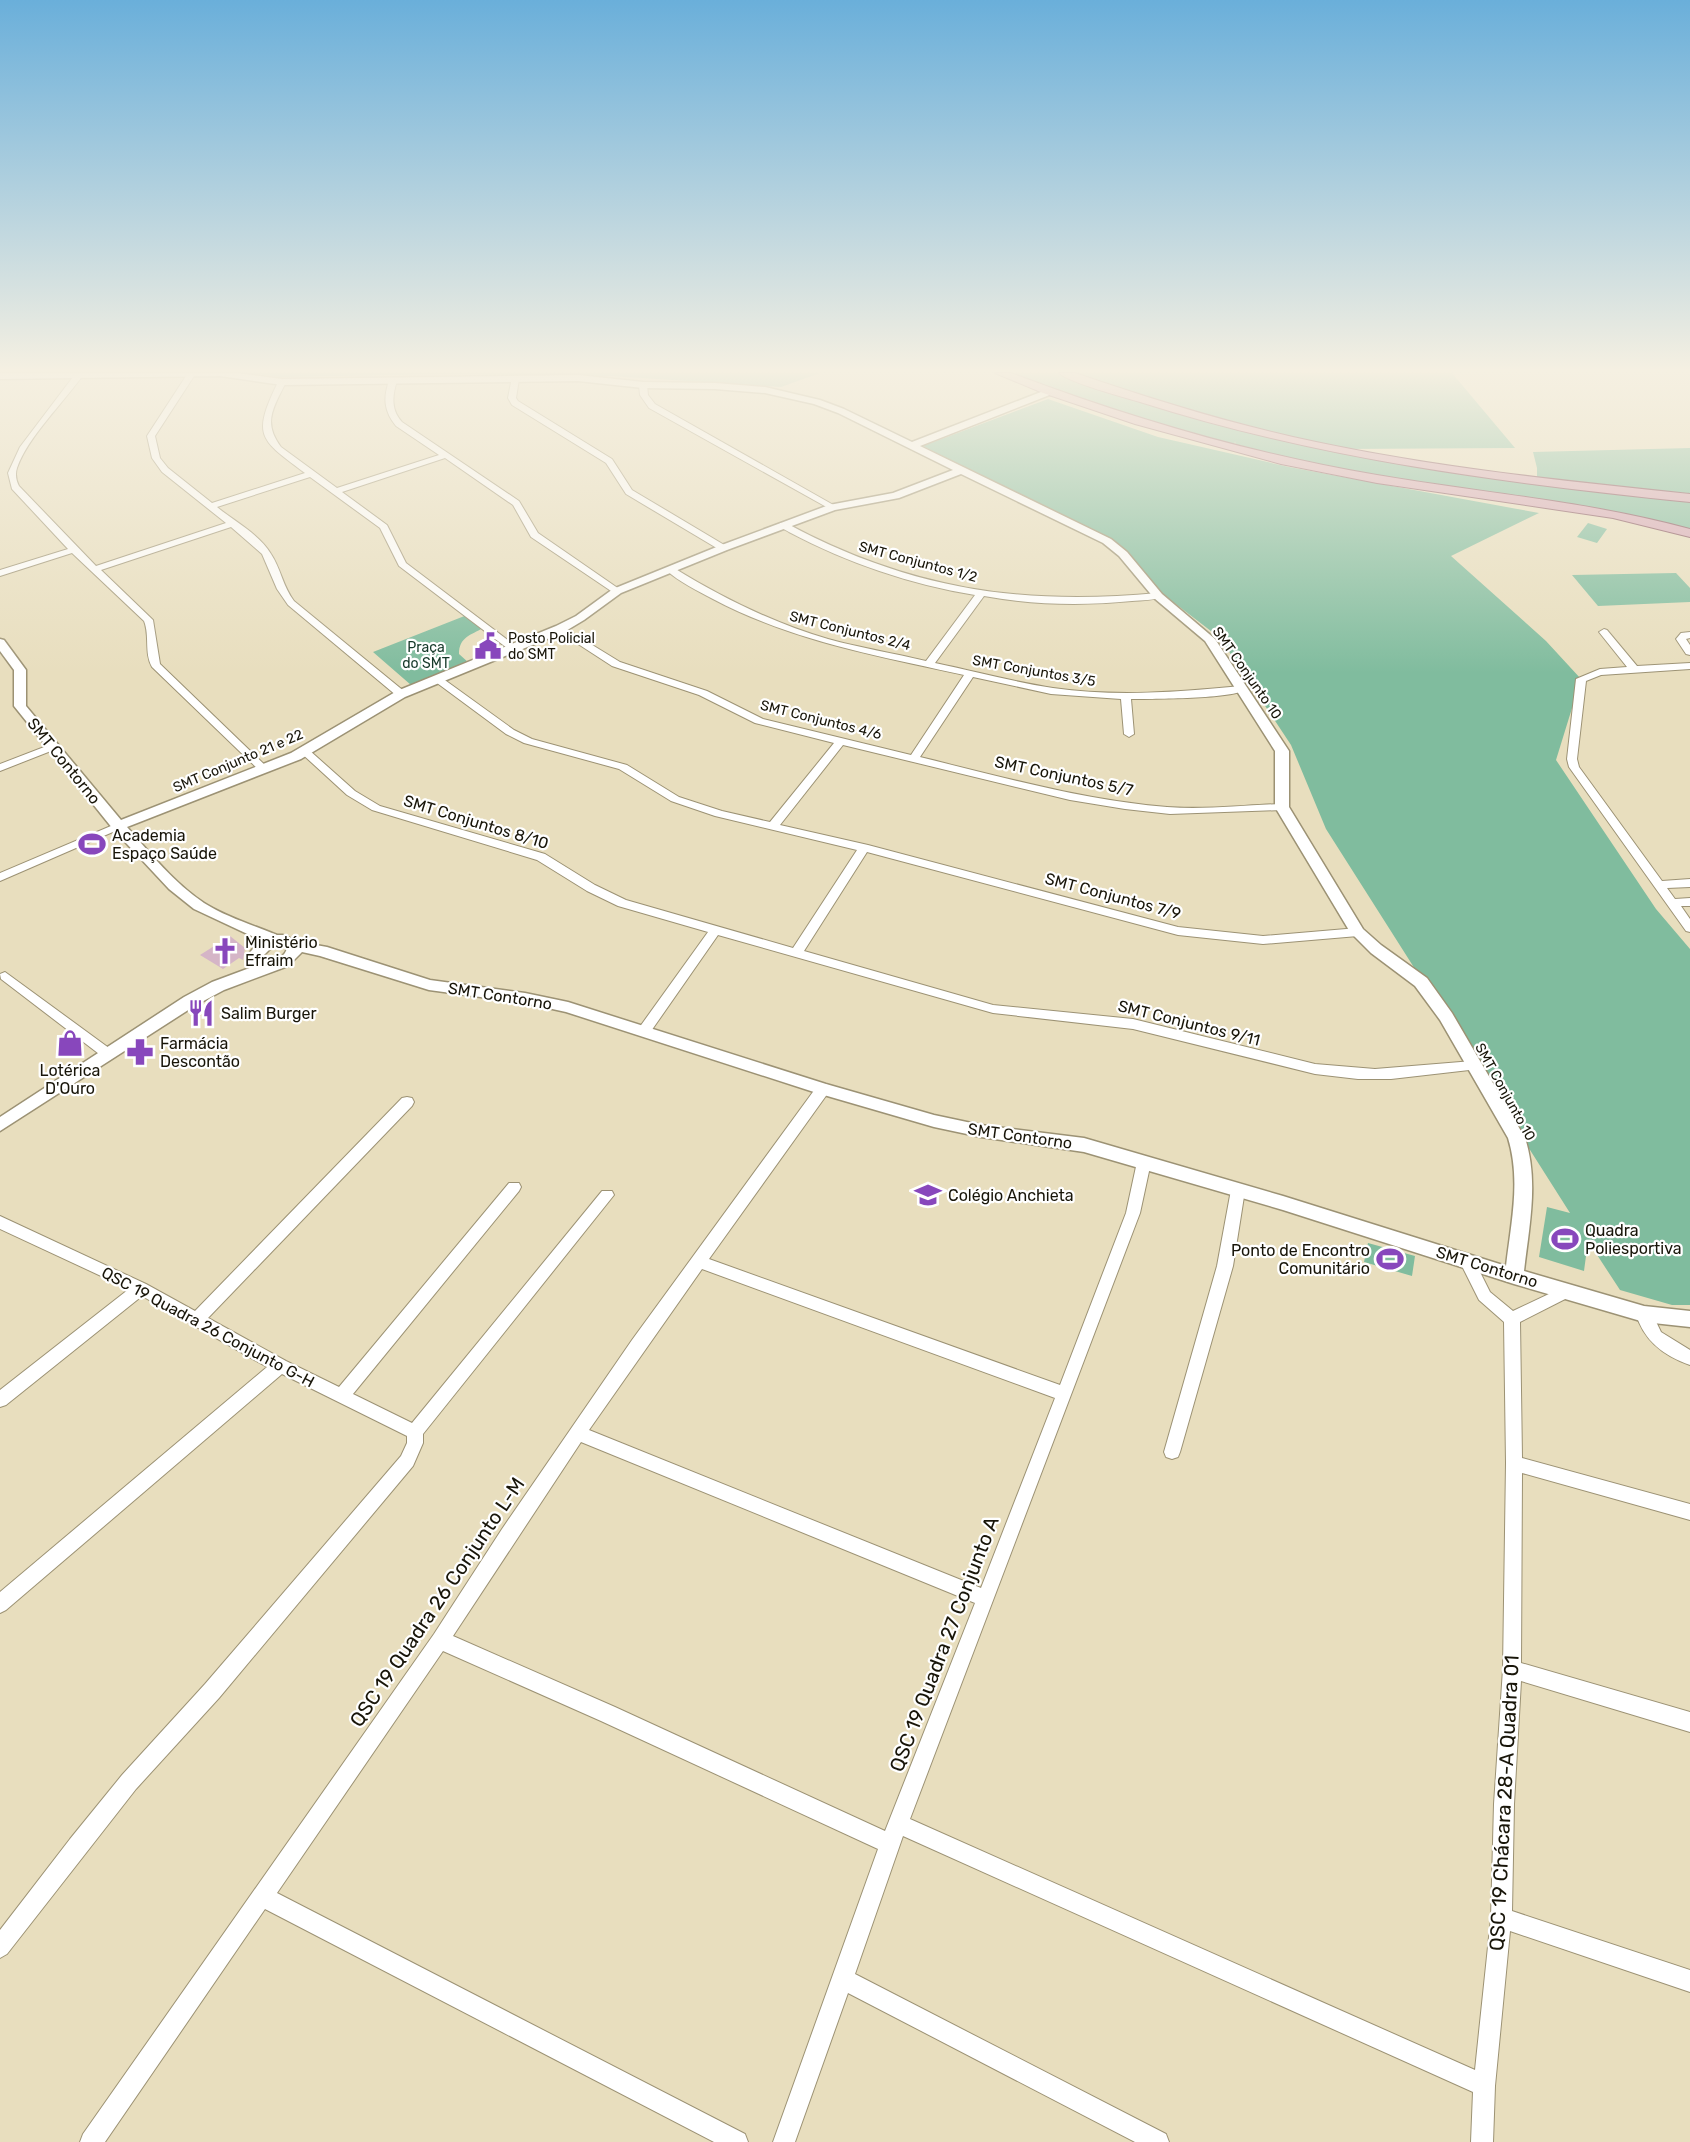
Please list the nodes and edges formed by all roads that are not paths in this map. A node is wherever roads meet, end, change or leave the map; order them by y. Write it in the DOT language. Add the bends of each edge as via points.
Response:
graph roads {
  1 [pos="13,473"];
  2 [pos="171,473"];
  3 [pos="313,473"];
  4 [pos="390,473"];
  5 [pos="471,473"];
  6 [pos="617,473"];
  7 [pos="772,473"];
  8 [pos="953,473"];
  9 [pos="967,473"];
  10 [pos="1346,473"];
  11 [pos="1479,473"];
  12 [pos="336,490"];
  13 [pos="1690,498"];
  14 [pos="210,506"];
  15 [pos="833,507"];
  16 [pos="231,524"];
  17 [pos="783,525"];
  18 [pos="1690,533"];
  19 [pos="723,548"];
  20 [pos="74,549"];
  21 [pos="96,569"];
  22 [pos="671,570"];
  23 [pos="0,573"];
  24 [pos="617,591"];
  25 [pos="982,592"];
  26 [pos="1158,596"];
  27 [pos="560,629"];
  28 [pos="1604,632"];
  29 [pos="1690,635"];
  30 [pos="0,643"];
  31 [pos="514,649"];
  32 [pos="1690,652"];
  33 [pos="929,664"];
  34 [pos="1690,666"];
  35 [pos="1634,669"];
  36 [pos="970,674"];
  37 [pos="438,680"];
  38 [pos="1242,689"];
  39 [pos="401,694"];
  40 [pos="1126,698"];
  41 [pos="1129,734"];
  42 [pos="841,741"];
  43 [pos="52,747"];
  44 [pos="304,752"];
  45 [pos="914,758"];
  46 [pos="0,768"];
  47 [pos="264,769"];
  48 [pos="1282,807"];
  49 [pos="118,826"];
  50 [pos="772,827"];
  51 [pos="864,848"];
  52 [pos="0,877"];
  53 [pos="1690,883"];
  54 [pos="1657,885"];
  55 [pos="1690,902"];
  56 [pos="1671,903"];
  57 [pos="1690,928"];
  58 [pos="716,929"];
  59 [pos="1358,932"];
  60 [pos="263,948"];
  61 [pos="292,952"];
  62 [pos="797,952"];
  63 [pos="272,965"];
  64 [pos="5,976"];
  65 [pos="218,986"];
  66 [pos="644,1031"];
  67 [pos="108,1054"];
  68 [pos="1473,1066"];
  69 [pos="823,1089"];
  70 [pos="407,1102"];
  71 [pos="0,1125"];
  72 [pos="1144,1162"];
  73 [pos="514,1187"];
  74 [pos="1238,1190"];
  75 [pos="606,1195"];
  76 [pos="0,1222"];
  77 [pos="698,1261"];
  78 [pos="1468,1262"];
  79 [pos="1514,1276"];
  80 [pos="141,1288"];
  81 [pos="1568,1291"];
  82 [pos="1644,1314"];
  83 [pos="198,1318"];
  84 [pos="1512,1319"];
  85 [pos="1690,1319"];
  86 [pos="1690,1358"];
  87 [pos="280,1366"];
  88 [pos="1065,1394"];
  89 [pos="341,1397"];
  90 [pos="0,1400"];
  91 [pos="415,1432"];
  92 [pos="578,1433"];
  93 [pos="1172,1452"];
  94 [pos="1514,1463"];
  95 [pos="1690,1512"];
  96 [pos="984,1598"];
  97 [pos="0,1604"];
  98 [pos="440,1640"];
  99 [pos="1512,1669"];
  100 [pos="1690,1722"];
  101 [pos="899,1824"];
  102 [pos="890,1844"];
  103 [pos="262,1896"];
  104 [pos="1501,1918"];
  105 [pos="0,1947"];
  106 [pos="841,1978"];
  107 [pos="1690,1981"];
  108 [pos="1484,2086"];
  109 [pos="91,2142"];
  110 [pos="737,2142"];
  111 [pos="784,2142"];
  112 [pos="1158,2142"];
  113 [pos="1482,2142"];
  1 -- 20 [label="street" via="18,493"];
  2 -- 14 [label="street"];
  3 -- 12 [label="street"];
  3 -- 14 [label="street"];
  4 -- 12 [label="street"];
  5 -- 24 [label="street" via="516,502 534,535"];
  6 -- 19 [label="street" via="629,492"];
  7 -- 15 [label="street"];
  8 -- 15 [label="street, SMT Conjunto 21 e 22" via="895,496"];
  9 -- 26 [label="street, SMT Conjunto 10" via="1107,541"];
  10 -- 18 [label="main road" via="1617,516"];
  11 -- 13 [label="main road"];
  12 -- 31 [label="street" via="384,527 396,555 410,570"];
  14 -- 16 [label="street"];
  15 -- 17 [label="street, SMT Conjunto 21 e 22"];
  16 -- 21 [label="street"];
  16 -- 39 [label="street" via="268,554 280,590 291,603"];
  17 -- 19 [label="street, SMT Conjunto 21 e 22"];
  17 -- 25 [label="street, SMT Conjuntos 1/2" via="856,561"];
  19 -- 22 [label="street, SMT Conjunto 21 e 22"];
  20 -- 21 [label="street"];
  20 -- 23 [label="street"];
  21 -- 47 [label="street" via="148,620 156,665"];
  22 -- 24 [label="street, SMT Conjunto 21 e 22"];
  22 -- 33 [label="street, SMT Conjuntos 2/4" via="721,601 792,632"];
  24 -- 27 [label="street, SMT Conjunto 21 e 22"];
  25 -- 26 [label="street, SMT Conjuntos 1/2" via="1067,602"];
  25 -- 33 [label="street"];
  26 -- 38 [label="street, SMT Conjunto 10" via="1209,639"];
  27 -- 31 [label="street, SMT Conjunto 21 e 22"];
  27 -- 42 [label="street, SMT Conjuntos 4/6" via="630,670 703,693 759,721"];
  28 -- 35 [label="street"];
  29 -- 32 [label="street" via="1681,637"];
  30 -- 43 [label="street, SMT Contorno" via="20,667 20,706"];
  31 -- 37 [label="street, SMT Conjunto 21 e 22"];
  33 -- 36 [label="street, SMT Conjuntos 3/5"];
  34 -- 35 [label="street"];
  35 -- 54 [label="street" via="1600,672 1581,679 1572,759"];
  36 -- 40 [label="street, SMT Conjuntos 3/5" via="1052,691"];
  36 -- 45 [label="street"];
  37 -- 39 [label="street, SMT Conjunto 21 e 22"];
  37 -- 50 [label="street, SMT Conjuntos 7/9" via="528,741 623,767 693,807"];
  38 -- 40 [label="street, SMT Conjuntos 3/5"];
  38 -- 48 [label="street, SMT Conjunto 10" via="1282,751"];
  39 -- 44 [label="street, SMT Conjunto 21 e 22"];
  40 -- 41 [label="street"];
  42 -- 45 [label="street, SMT Conjuntos 4/6"];
  42 -- 50 [label="street"];
  43 -- 46 [label="street"];
  43 -- 49 [label="street, SMT Contorno"];
  44 -- 47 [label="street, SMT Conjunto 21 e 22"];
  44 -- 58 [label="street, SMT Conjuntos 8/10" via="351,794 376,808 541,857 622,903"];
  45 -- 48 [label="street, SMT Conjuntos 5/7" via="1070,797 1125,806 1170,811"];
  47 -- 49 [label="street, SMT Conjunto 21 e 22"];
  48 -- 59 [label="street, SMT Conjunto 10"];
  49 -- 52 [label="street"];
  49 -- 60 [label="street, SMT Contorno" via="187,898 244,928"];
  50 -- 51 [label="street, SMT Conjuntos 7/9"];
  51 -- 59 [label="street, SMT Conjuntos 7/9" via="1178,931 1263,940"];
  51 -- 62 [label="street"];
  53 -- 54 [label="street"];
  54 -- 56 [label="street"];
  55 -- 56 [label="street"];
  56 -- 57 [label="street"];
  58 -- 62 [label="street, SMT Conjuntos 8/10"];
  58 -- 66 [label="street"];
  59 -- 68 [label="street, SMT Conjunto 10" via="1421,982"];
  60 -- 61 [label="street" via="288,941"];
  60 -- 63 [label="street" via="261,963"];
  60 -- 65 [label="street"];
  61 -- 63 [label="street"];
  61 -- 66 [label="street, SMT Contorno" via="349,961 429,985 544,1001"];
  62 -- 68 [label="street, SMT Conjuntos 9/11" via="993,1009 1134,1024 1271,1060 1340,1072 1405,1074"];
  63 -- 65 [label="street"];
  64 -- 67 [label="street"];
  65 -- 67 [label="street"];
  66 -- 69 [label="street, SMT Contorno"];
  67 -- 71 [label="street"];
  68 -- 79 [label="street, SMT Conjunto 10" via="1516,1138 1523,1159"];
  69 -- 72 [label="street, SMT Contorno" via="953,1126 1065,1141"];
  69 -- 77 [label="street, QSC 19 Quadra 26 Conjunto L-M"];
  70 -- 83 [label="street"];
  72 -- 74 [label="street, SMT Contorno"];
  72 -- 88 [label="street, QSC 19 Quadra 27 Conjunto A" via="1133,1214"];
  73 -- 89 [label="street"];
  74 -- 78 [label="street, SMT Contorno"];
  74 -- 93 [label="street" via="1225,1266"];
  75 -- 91 [label="street"];
  76 -- 80 [label="street, QSC 19 Quadra 26 Conjunto G-H"];
  77 -- 88 [label="street"];
  77 -- 92 [label="street, QSC 19 Quadra 26 Conjunto L-M"];
  78 -- 79 [label="street, SMT Contorno"];
  78 -- 84 [label="street" via="1484,1296"];
  79 -- 81 [label="street, SMT Contorno"];
  80 -- 83 [label="street, QSC 19 Quadra 26 Conjunto G-H"];
  80 -- 90 [label="street"];
  81 -- 82 [label="street, SMT Contorno"];
  81 -- 84 [label="street"];
  82 -- 85 [label="street, SMT Contorno"];
  82 -- 86 [label="street" via="1647,1328 1659,1342"];
  83 -- 87 [label="street, QSC 19 Quadra 26 Conjunto G-H"];
  84 -- 94 [label="street, QSC 19 Chácara 28-A Quadra 01"];
  87 -- 89 [label="street, QSC 19 Quadra 26 Conjunto G-H"];
  87 -- 97 [label="street"];
  88 -- 96 [label="street, QSC 19 Quadra 27 Conjunto A"];
  89 -- 91 [label="street, QSC 19 Quadra 26 Conjunto G-H"];
  91 -- 105 [label="street" via="407,1461 212,1691 129,1782"];
  92 -- 96 [label="street"];
  92 -- 98 [label="street, QSC 19 Quadra 26 Conjunto L-M"];
  94 -- 95 [label="street"];
  94 -- 99 [label="street, QSC 19 Chácara 28-A Quadra 01"];
  96 -- 101 [label="street, QSC 19 Quadra 27 Conjunto A"];
  98 -- 102 [label="street"];
  98 -- 103 [label="street, QSC 19 Quadra 26 Conjunto L-M"];
  99 -- 100 [label="street"];
  99 -- 104 [label="street, QSC 19 Chácara 28-A Quadra 01"];
  101 -- 102 [label="street, QSC 19 Quadra 27 Conjunto A"];
  101 -- 108 [label="street"];
  102 -- 106 [label="street, QSC 19 Quadra 27 Conjunto A"];
  103 -- 109 [label="street, QSC 19 Quadra 26 Conjunto L-M"];
  103 -- 110 [label="street"];
  104 -- 107 [label="street"];
  104 -- 108 [label="street, QSC 19 Chácara 28-A Quadra 01"];
  106 -- 111 [label="street, QSC 19 Quadra 27 Conjunto A"];
  106 -- 112 [label="street"];
  108 -- 113 [label="street, QSC 19 Chácara 28-A Quadra 01"];
}
